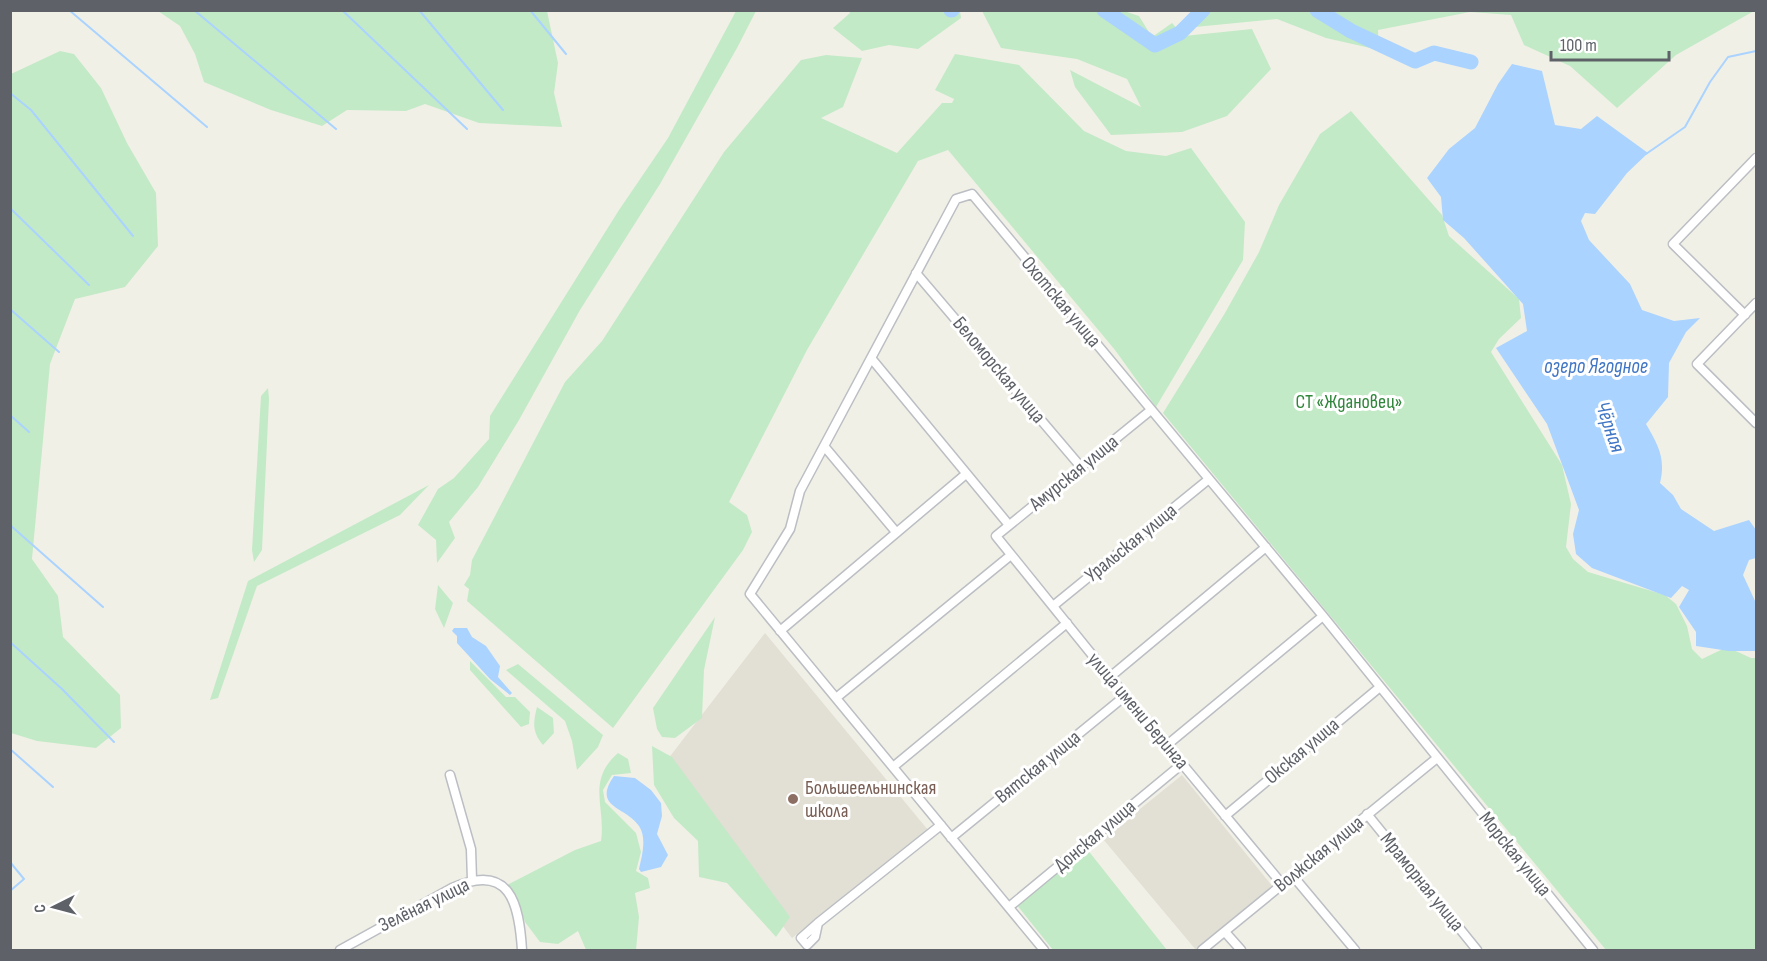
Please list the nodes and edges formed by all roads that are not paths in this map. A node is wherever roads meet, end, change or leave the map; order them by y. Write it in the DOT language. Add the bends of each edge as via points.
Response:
graph roads {
  1 [pos="1756,158"];
  2 [pos="916,273"];
  3 [pos="1756,303"];
  4 [pos="1744,315"];
  5 [pos="871,358"];
  6 [pos="1151,410"];
  7 [pos="1756,423"];
  8 [pos="824,446"];
  9 [pos="1081,467"];
  10 [pos="966,474"];
  11 [pos="1209,479"];
  12 [pos="1010,525"];
  13 [pos="896,532"];
  14 [pos="996,536"];
  15 [pos="1266,547"];
  16 [pos="1011,555"];
  17 [pos="1053,606"];
  18 [pos="1323,616"];
  19 [pos="1066,624"];
  20 [pos="780,630"];
  21 [pos="1110,677"];
  22 [pos="1380,687"];
  23 [pos="1125,696"];
  24 [pos="836,698"];
  25 [pos="1167,745"];
  26 [pos="1437,758"];
  27 [pos="1182,764"];
  28 [pos="892,767"];
  29 [pos="450,775"];
  30 [pos="1367,814"];
  31 [pos="1225,816"];
  32 [pos="941,825"];
  33 [pos="951,838"];
  34 [pos="1293,876"];
  35 [pos="475,880"];
  36 [pos="1282,884"];
  37 [pos="1009,907"];
  38 [pos="818,923"];
  39 [pos="1225,932"];
  40 [pos="340,951"];
  41 [pos="522,951"];
  42 [pos="1044,951"];
  43 [pos="1202,951"];
  44 [pos="1240,951"];
  45 [pos="1355,951"];
  46 [pos="1477,951"];
  47 [pos="1593,951"];
  1 -- 4 [label="street" via="1673,244"];
  2 -- 5 [label="street"];
  2 -- 6 [label="street, Охотская улица" via="956,199 972,194"];
  2 -- 9 [label="street, Беломорская улица"];
  3 -- 4 [label="street"];
  4 -- 7 [label="street" via="1697,364"];
  5 -- 8 [label="street"];
  5 -- 10 [label="street"];
  6 -- 9 [label="street, Амурская улица"];
  6 -- 11 [label="street, Охотская улица"];
  8 -- 13 [label="street"];
  8 -- 20 [label="street" via="800,491 790,530 750,594"];
  9 -- 12 [label="street, Амурская улица"];
  10 -- 12 [label="street"];
  10 -- 13 [label="street"];
  11 -- 15 [label="street, Охотская улица"];
  11 -- 17 [label="street, Уральская улица"];
  12 -- 14 [label="street, Амурская улица"];
  13 -- 20 [label="street"];
  14 -- 16 [label="street, улица имени Беринга"];
  15 -- 18 [label="street, Охотская улица"];
  15 -- 21 [label="street"];
  16 -- 17 [label="street, улица имени Беринга"];
  16 -- 24 [label="street"];
  17 -- 19 [label="street, улица имени Беринга"];
  18 -- 22 [label="street, Морская улица"];
  18 -- 25 [label="street"];
  19 -- 21 [label="street, улица имени Беринга"];
  19 -- 28 [label="street"];
  20 -- 24 [label="street"];
  21 -- 23 [label="street, улица имени Беринга"];
  22 -- 26 [label="street, Морская улица"];
  22 -- 31 [label="street, Окская улица"];
  23 -- 25 [label="street, улица имени Беринга"];
  23 -- 33 [label="street, Вятская улица"];
  24 -- 28 [label="street"];
  25 -- 27 [label="street, улица имени Беринга"];
  26 -- 30 [label="street, Волжская улица"];
  26 -- 47 [label="street, Морская улица"];
  27 -- 31 [label="street, улица имени Беринга"];
  27 -- 37 [label="street, Донская улица"];
  28 -- 32 [label="street"];
  29 -- 35 [label="street" via="471,849"];
  30 -- 34 [label="street, Волжская улица"];
  30 -- 46 [label="street, Мраморная улица"];
  31 -- 36 [label="street, улица имени Беринга"];
  32 -- 33 [label="street"];
  32 -- 38 [label="street"];
  33 -- 37 [label="street"];
  34 -- 36 [label="street, Волжская улица"];
  34 -- 45 [label="street"];
  35 -- 40 [label="street, Зелёная улица" via="452,888"];
  35 -- 41 [label="street" via="501,884 513,897"];
  36 -- 39 [label="street, Волжская улица"];
  37 -- 42 [label="street"];
  39 -- 43 [label="street, Волжская улица"];
  39 -- 44 [label="street"];
}
